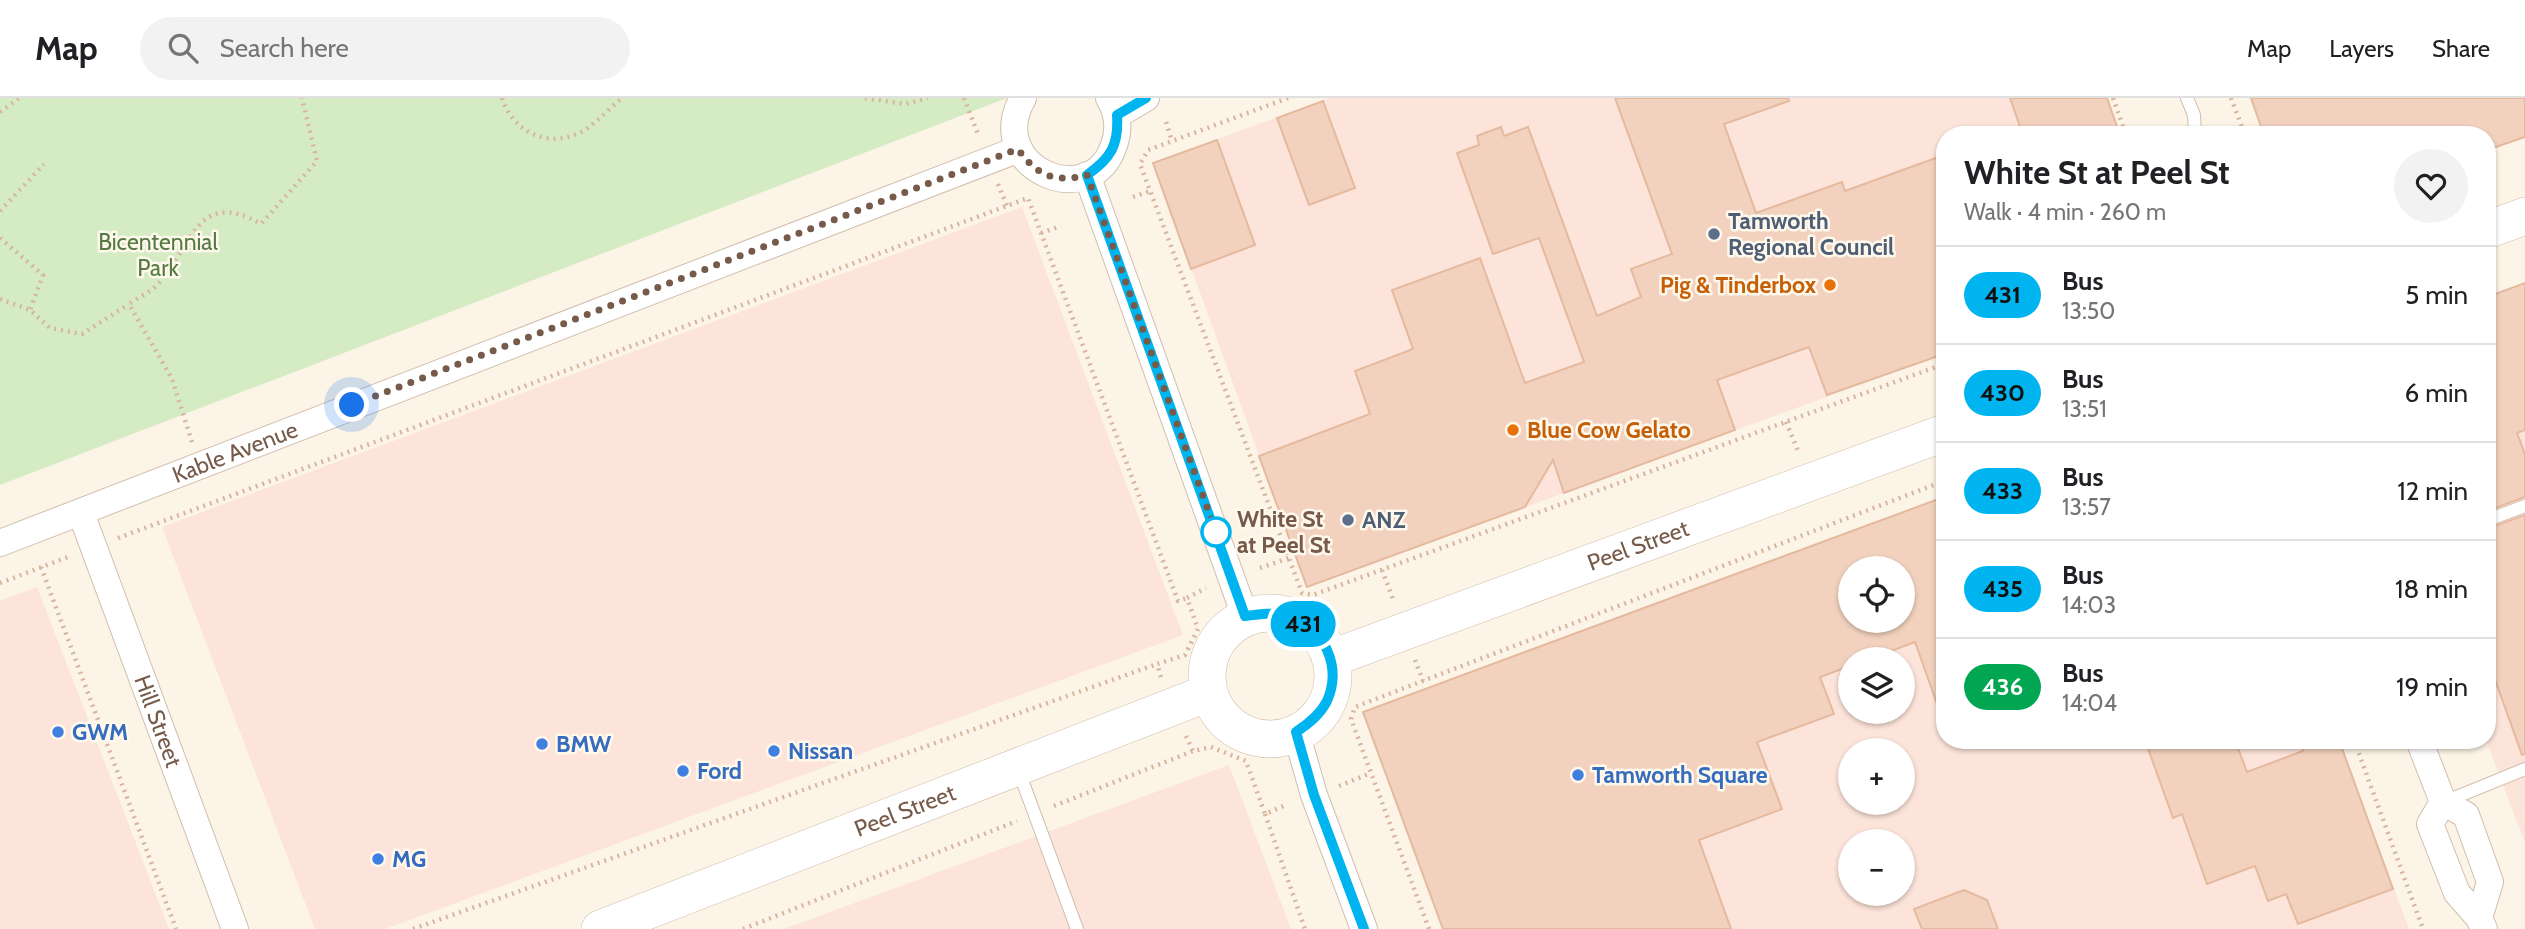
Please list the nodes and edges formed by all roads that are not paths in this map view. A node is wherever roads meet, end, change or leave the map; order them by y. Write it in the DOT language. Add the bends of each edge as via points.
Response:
graph roads {
  1 [pos="1023,98"];
  2 [pos="1146,98"];
  3 [pos="2187,98"];
  4 [pos="1113,107"];
  5 [pos="2194,126"];
  6 [pos="1018,149"];
  7 [pos="1087,175"];
  8 [pos="2525,216"];
  9 [pos="2496,227"];
  10 [pos="1936,436"];
  11 [pos="2525,506"];
  12 [pos="81,513"];
  13 [pos="2496,517"];
  14 [pos="0,543"];
  15 [pos="1245,616"];
  16 [pos="1332,658"];
  17 [pos="1209,693"];
  18 [pos="1296,732"];
  19 [pos="2422,749"];
  20 [pos="1018,768"];
  21 [pos="2525,769"];
  22 [pos="2443,802"];
  23 [pos="2482,923"];
  24 [pos="235,929"];
  25 [pos="600,929"];
  26 [pos="1077,929"];
  27 [pos="1364,929"];
  1 -- 6 [label="street" via="1015,115"];
  2 -- 4 [label="street"];
  3 -- 5 [label="lane"];
  4 -- 7 [label="street" via="1118,133 1112,150 1102,165"];
  6 -- 7 [label="street" via="1027,162 1055,178"];
  6 -- 12 [label="street, Kable Avenue"];
  7 -- 15 [label="street"];
  8 -- 9 [label="main road"];
  10 -- 16 [label="main road, Peel Street"];
  11 -- 13 [label="lane"];
  12 -- 14 [label="street, Kable Avenue"];
  12 -- 24 [label="street, Hill Street"];
  15 -- 16 [label="main road" via="1271,613 1291,617 1322,640"];
  15 -- 17 [label="main road" via="1224,633 1212,651 1207,671"];
  16 -- 18 [label="main road" via="1333,680 1326,702 1314,720"];
  17 -- 18 [label="main road" via="1220,715 1236,730 1259,738"];
  17 -- 20 [label="main road, Peel Street"];
  18 -- 27 [label="street" via="1314,795"];
  19 -- 22 [label="street"];
  20 -- 25 [label="main road, Peel Street"];
  20 -- 26 [label="lane"];
  21 -- 22 [label="lane"];
  22 -- 23 [label="street" via="2430,824 2457,893"];
  22 -- 23 [label="street" via="2466,816 2490,882"];
}
